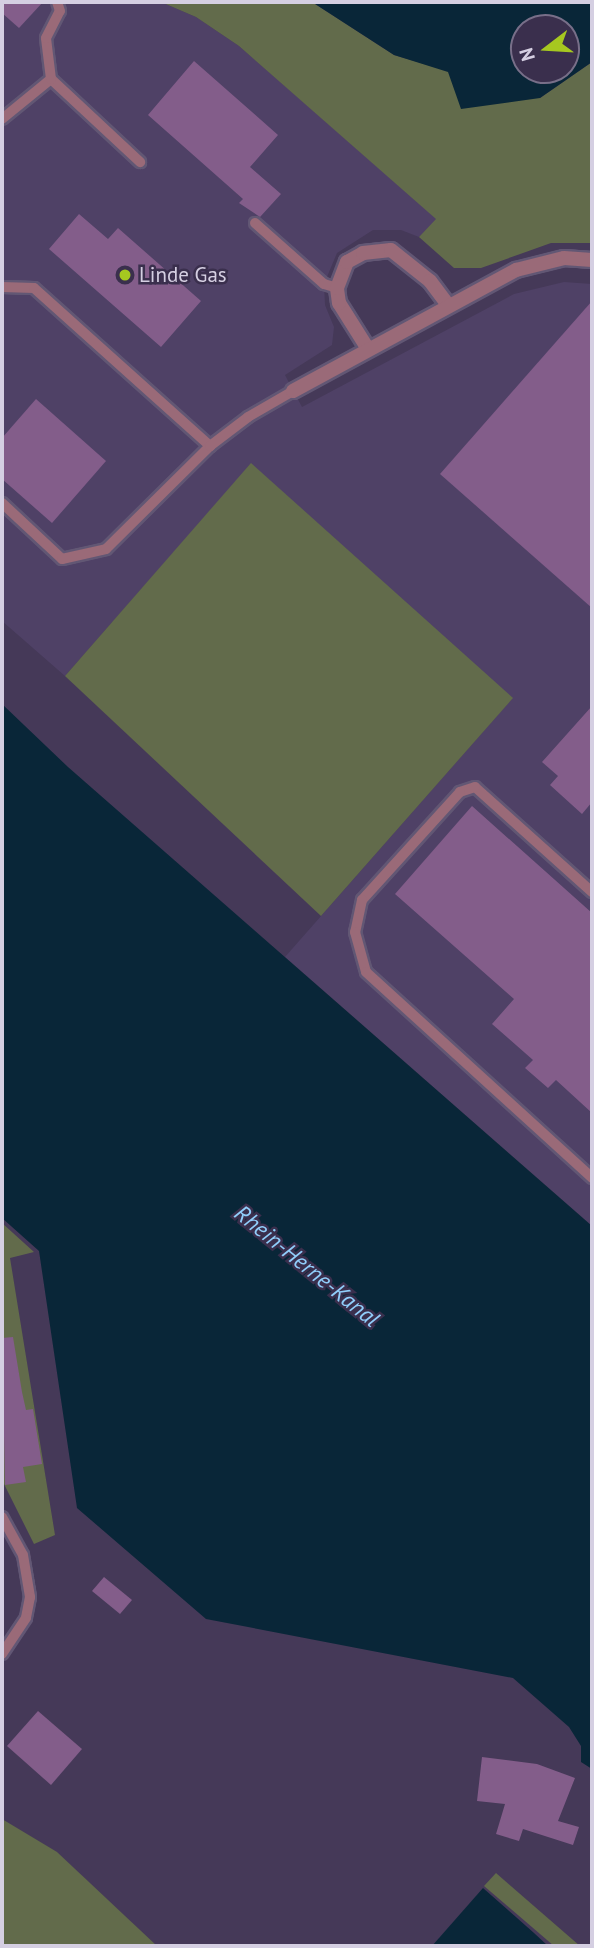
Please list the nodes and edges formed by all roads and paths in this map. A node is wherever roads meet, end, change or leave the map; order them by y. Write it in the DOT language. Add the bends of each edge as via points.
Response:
graph roads {
  1 [pos="57,2"];
  2 [pos="51,79"];
  3 [pos="2,119"];
  4 [pos="140,162"];
  5 [pos="255,223"];
  6 [pos="592,260"];
  7 [pos="2,287"];
  8 [pos="337,288"];
  9 [pos="447,305"];
  10 [pos="368,349"];
  11 [pos="293,391"];
  12 [pos="210,446"];
  13 [pos="2,503"];
  14 [pos="592,892"];
  15 [pos="592,1178"];
  16 [pos="2,1517"];
  17 [pos="2,1654"];
  1 -- 2 [label="lane" via="60,10 46,38"];
  2 -- 3 [label="lane"];
  2 -- 4 [label="lane"];
  5 -- 8 [label="lane" via="324,284"];
  6 -- 9 [label="street" via="564,258 516,270"];
  7 -- 12 [label="lane" via="34,288"];
  8 -- 9 [label="street" via="347,262 363,253 391,250 430,281"];
  8 -- 10 [label="street" via="339,303"];
  9 -- 10 [label="street"];
  10 -- 11 [label="street"];
  11 -- 12 [label="lane"];
  12 -- 13 [label="lane" via="106,549 62,559"];
  14 -- 15 [label="lane" via="475,787 460,792 362,900 355,932 366,972"];
  16 -- 17 [label="lane" via="23,1555 30,1597 26,1618"];
}
